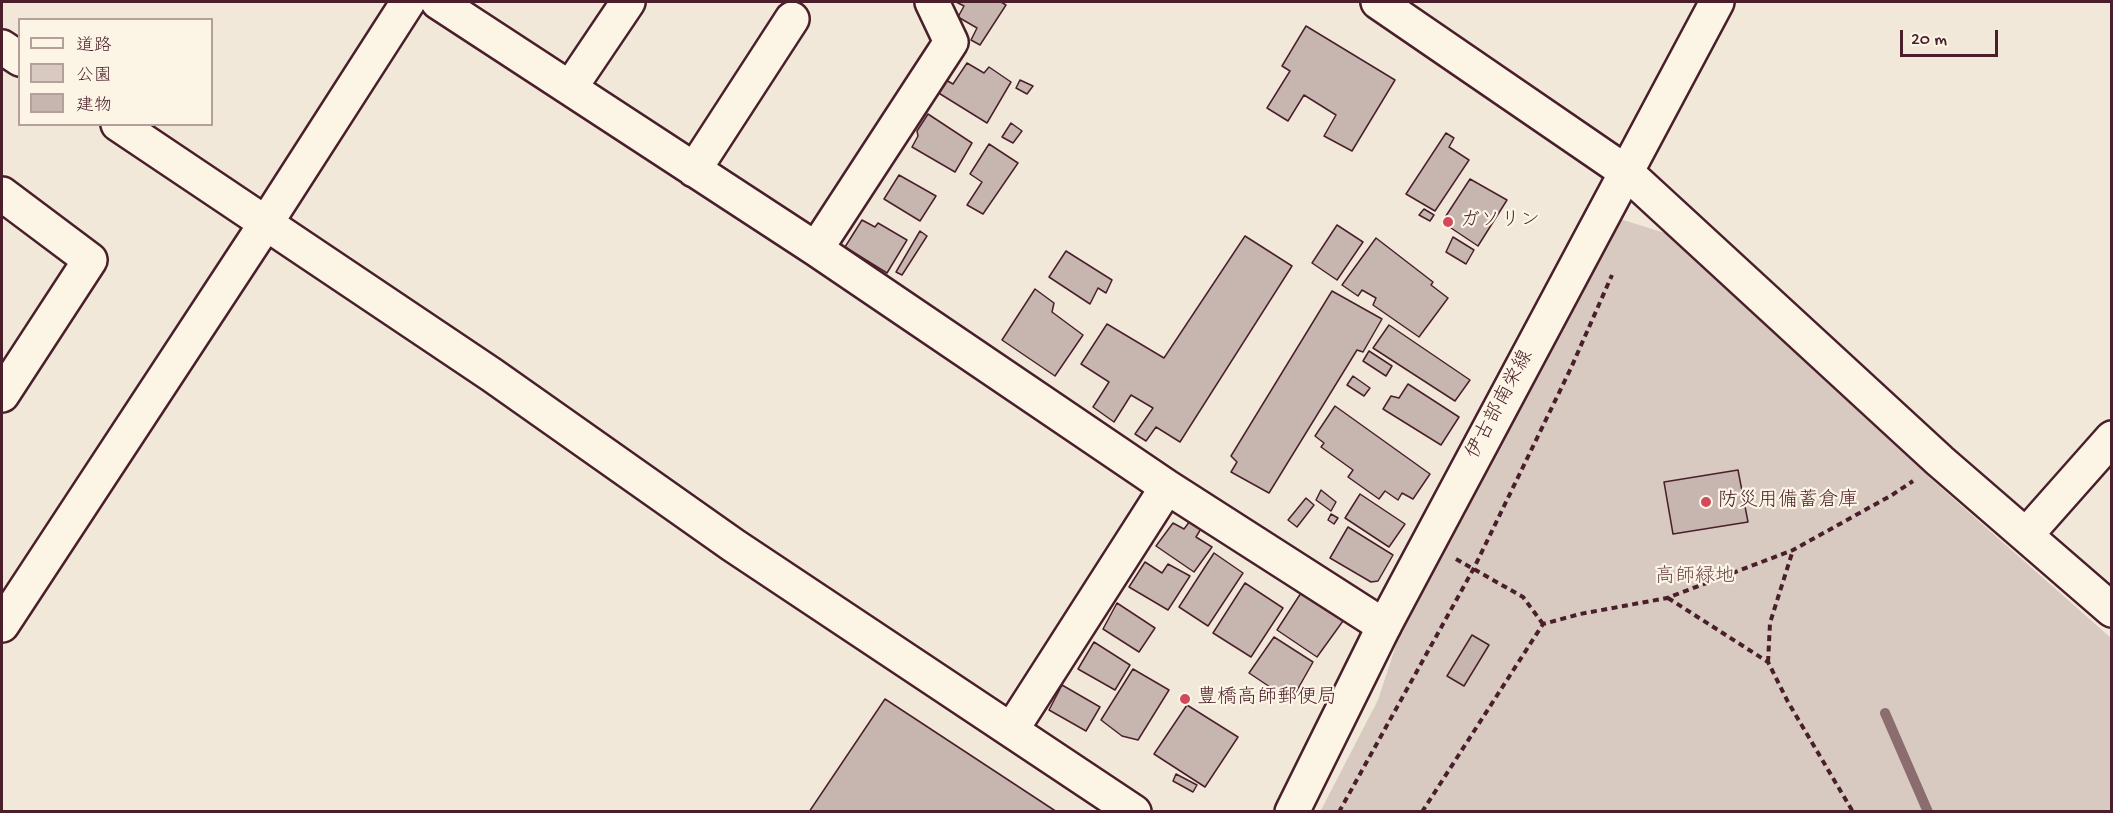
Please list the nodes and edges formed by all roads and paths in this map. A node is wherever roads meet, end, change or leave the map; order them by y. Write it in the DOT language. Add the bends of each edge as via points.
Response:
graph roads {
  1 [pos="408,2"];
  2 [pos="438,2"];
  3 [pos="628,2"];
  4 [pos="932,2"];
  5 [pos="1378,2"];
  6 [pos="1717,2"];
  7 [pos="792,20"];
  8 [pos="2,47"];
  9 [pos="18,58"];
  10 [pos="570,88"];
  11 [pos="121,126"];
  12 [pos="694,170"];
  13 [pos="1626,172"];
  14 [pos="2,194"];
  15 [pos="266,223"];
  16 [pos="816,249"];
  17 [pos="1613,273"];
  18 [pos="2,395"];
  19 [pos="2112,438"];
  20 [pos="1918,478"];
  21 [pos="1167,487"];
  22 [pos="2027,534"];
  23 [pos="1427,544"];
  24 [pos="1793,550"];
  25 [pos="1474,568"];
  26 [pos="1667,598"];
  27 [pos="2112,610"];
  28 [pos="1543,624"];
  29 [pos="2,625"];
  30 [pos="1384,626"];
  31 [pos="1768,662"];
  32 [pos="1012,729"];
  33 [pos="1134,812"];
  34 [pos="1292,812"];
  35 [pos="1340,812"];
  36 [pos="1422,812"];
  37 [pos="1853,812"];
  1 -- 15 [label="street"];
  2 -- 10 [label="street"];
  3 -- 10 [label="street"];
  4 -- 16 [label="street" via="951,42"];
  5 -- 13 [label="street"];
  6 -- 13 [label="street, 伊古部南栄線"];
  7 -- 12 [label="street"];
  8 -- 9 [label="street"];
  10 -- 12 [label="street"];
  11 -- 15 [label="street"];
  12 -- 16 [label="street"];
  13 -- 22 [label="street" via="1940,461"];
  13 -- 23 [label="street, 伊古部南栄線"];
  14 -- 18 [label="street" via="90,260"];
  15 -- 29 [label="street"];
  15 -- 32 [label="street" via="492,375 733,545"];
  16 -- 21 [label="street"];
  17 -- 25 [label="path"];
  19 -- 22 [label="street"];
  20 -- 24 [label="path"];
  21 -- 30 [label="street"];
  21 -- 32 [label="street"];
  22 -- 27 [label="street"];
  23 -- 25 [label="path"];
  23 -- 30 [label="street, 伊古部南栄線"];
  24 -- 26 [label="path"];
  24 -- 31 [label="path" via="1770,623"];
  25 -- 28 [label="path" via="1523,597"];
  25 -- 35 [label="path"];
  26 -- 28 [label="path"];
  26 -- 31 [label="path"];
  28 -- 36 [label="path"];
  30 -- 34 [label="street, 伊古部南栄線"];
  31 -- 37 [label="path"];
  32 -- 33 [label="street"];
}
